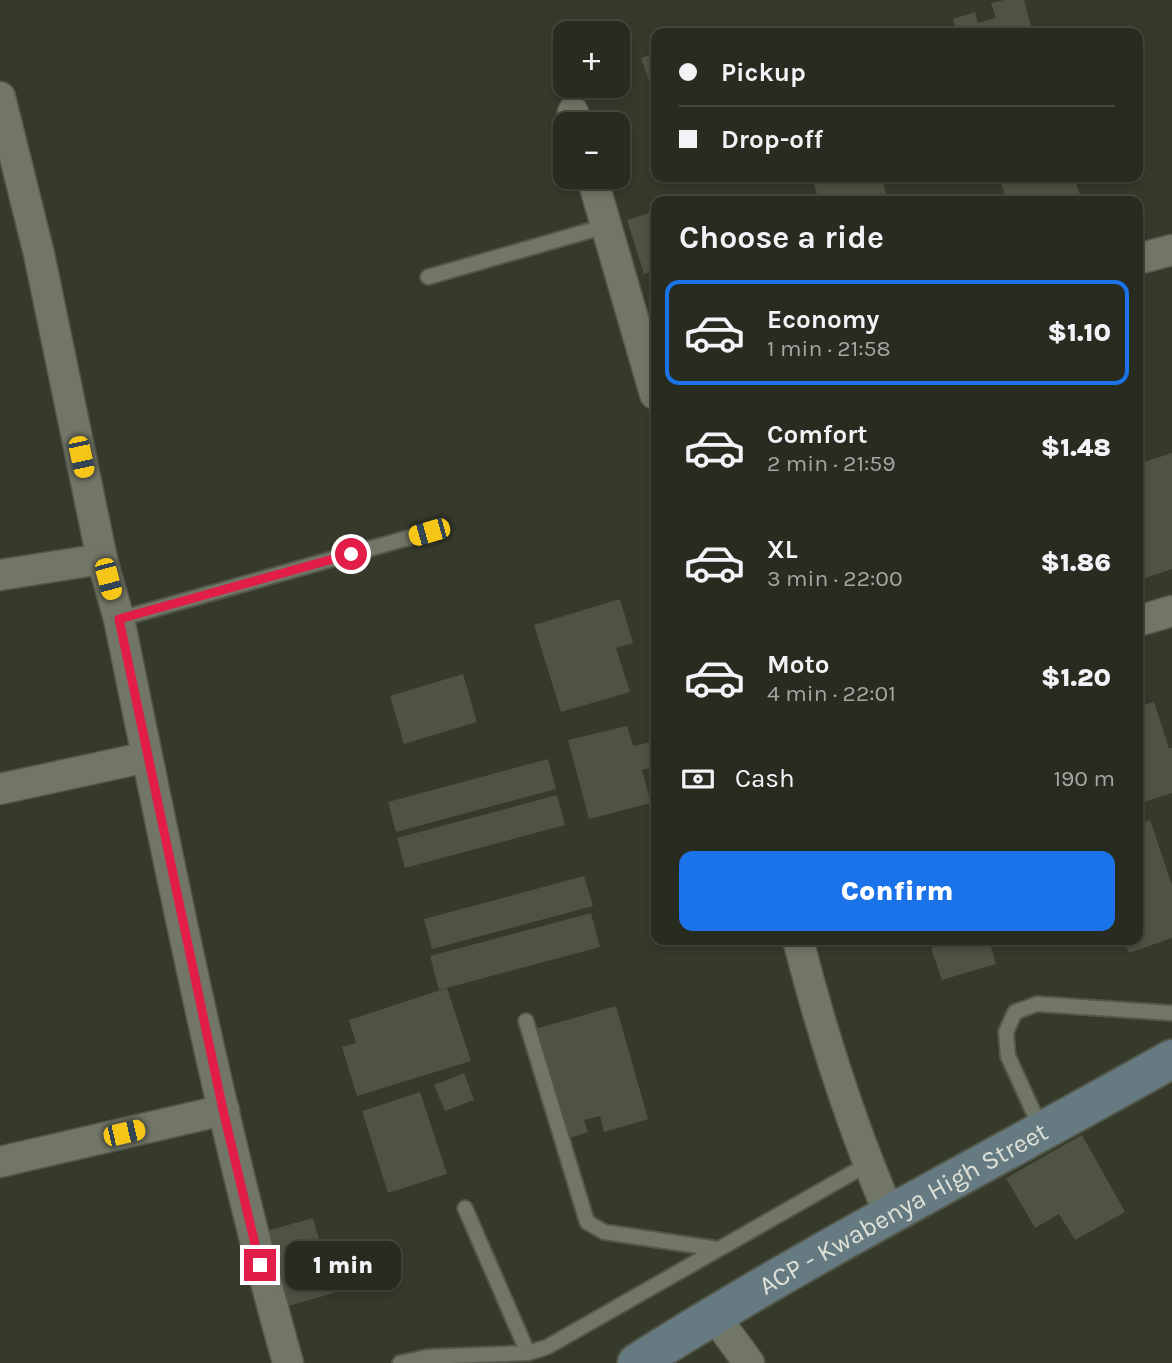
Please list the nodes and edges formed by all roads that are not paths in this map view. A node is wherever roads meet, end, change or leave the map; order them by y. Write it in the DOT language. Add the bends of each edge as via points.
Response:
graph roads {
  1 [pos="0,97"];
  2 [pos="595,189"];
  3 [pos="606,226"];
  4 [pos="1172,250"];
  5 [pos="1143,258"];
  6 [pos="428,277"];
  7 [pos="651,379"];
  8 [pos="429,532"];
  9 [pos="102,559"];
  10 [pos="0,575"];
  11 [pos="1172,611"];
  12 [pos="119,619"];
  13 [pos="1143,620"];
  14 [pos="147,757"];
  15 [pos="0,789"];
  16 [pos="798,945"];
  17 [pos="1172,1013"];
  18 [pos="526,1021"];
  19 [pos="1171,1062"];
  20 [pos="223,1110"];
  21 [pos="1042,1132"];
  22 [pos="0,1162"];
  23 [pos="868,1164"];
  24 [pos="465,1208"];
  25 [pos="890,1213"];
  26 [pos="718,1249"];
  27 [pos="713,1314"];
  28 [pos="528,1353"];
  29 [pos="288,1363"];
  30 [pos="400,1363"];
  31 [pos="637,1363"];
  32 [pos="749,1363"];
  1 -- 9 [label="street" via="39,254"];
  2 -- 3 [label="street"];
  3 -- 6 [label="lane"];
  3 -- 7 [label="street"];
  4 -- 5 [label="street"];
  8 -- 12 [label="lane"];
  9 -- 10 [label="street"];
  9 -- 12 [label="street"];
  11 -- 13 [label="street"];
  12 -- 14 [label="street"];
  14 -- 15 [label="street"];
  14 -- 20 [label="street"];
  16 -- 23 [label="street" via="816,1013"];
  17 -- 21 [label="lane" via="1037,1004 1015,1012 1006,1032 1008,1056"];
  18 -- 26 [label="lane" via="587,1222 604,1231"];
  19 -- 21 [label="main road, ACP - Kwabenya High Street"];
  20 -- 22 [label="street"];
  20 -- 29 [label="street"];
  21 -- 25 [label="main road, ACP - Kwabenya High Street"];
  23 -- 25 [label="street"];
  23 -- 26 [label="lane"];
  24 -- 28 [label="lane"];
  25 -- 27 [label="main road, ACP - Kwabenya High Street"];
  26 -- 28 [label="lane" via="547,1347"];
  27 -- 31 [label="main road, ACP - Kwabenya High Street"];
  27 -- 32 [label="street"];
  28 -- 30 [label="lane" via="427,1357"];
}
